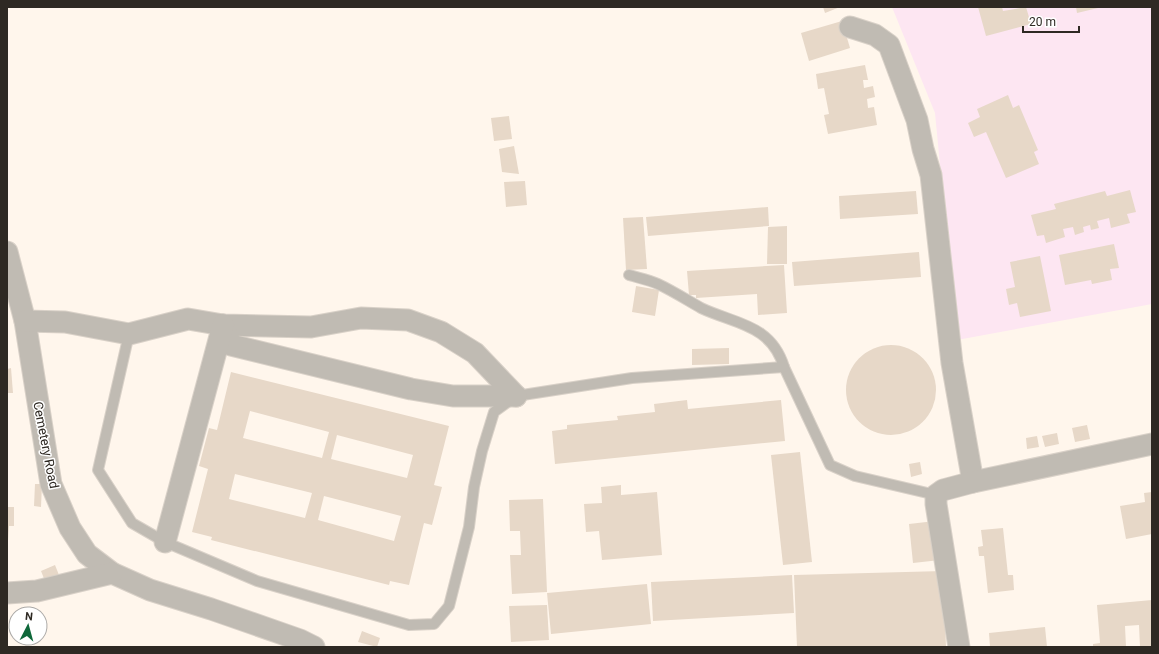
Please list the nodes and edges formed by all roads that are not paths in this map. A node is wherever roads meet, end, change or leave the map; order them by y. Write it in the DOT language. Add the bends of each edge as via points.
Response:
graph roads {
  1 [pos="850,27"];
  2 [pos="7,252"];
  3 [pos="629,275"];
  4 [pos="25,321"];
  5 [pos="223,325"];
  6 [pos="129,334"];
  7 [pos="784,368"];
  8 [pos="516,396"];
  9 [pos="1152,444"];
  10 [pos="973,482"];
  11 [pos="936,495"];
  12 [pos="165,542"];
  13 [pos="112,573"];
  14 [pos="7,592"];
  15 [pos="314,647"];
  16 [pos="959,647"];
  1 -- 10 [label="street" via="875,35 889,45 918,120 931,175 952,363"];
  2 -- 4 [label="street, Cemetery Road"];
  3 -- 7 [label="lane" via="659,284 703,308 744,323 767,338 780,356"];
  4 -- 6 [label="street" via="65,322"];
  4 -- 13 [label="street, Cemetery Road" via="51,484 70,528 87,554"];
  5 -- 6 [label="street" via="188,319"];
  5 -- 8 [label="street" via="231,345 410,390 453,396"];
  5 -- 8 [label="street" via="311,327 360,318 408,320 441,332 475,353"];
  5 -- 12 [label="street"];
  6 -- 12 [label="lane" via="98,470 132,523"];
  7 -- 8 [label="lane" via="632,378"];
  7 -- 11 [label="lane" via="830,465 855,476"];
  8 -- 12 [label="lane" via="494,412 482,451 474,487 470,527 449,606 434,624 409,625 265,584"];
  9 -- 10 [label="street"];
  10 -- 11 [label="street" via="943,490"];
  11 -- 16 [label="street"];
  13 -- 14 [label="street" via="37,591"];
  13 -- 15 [label="street, Cemetery Road" via="150,590 211,609"];
}
